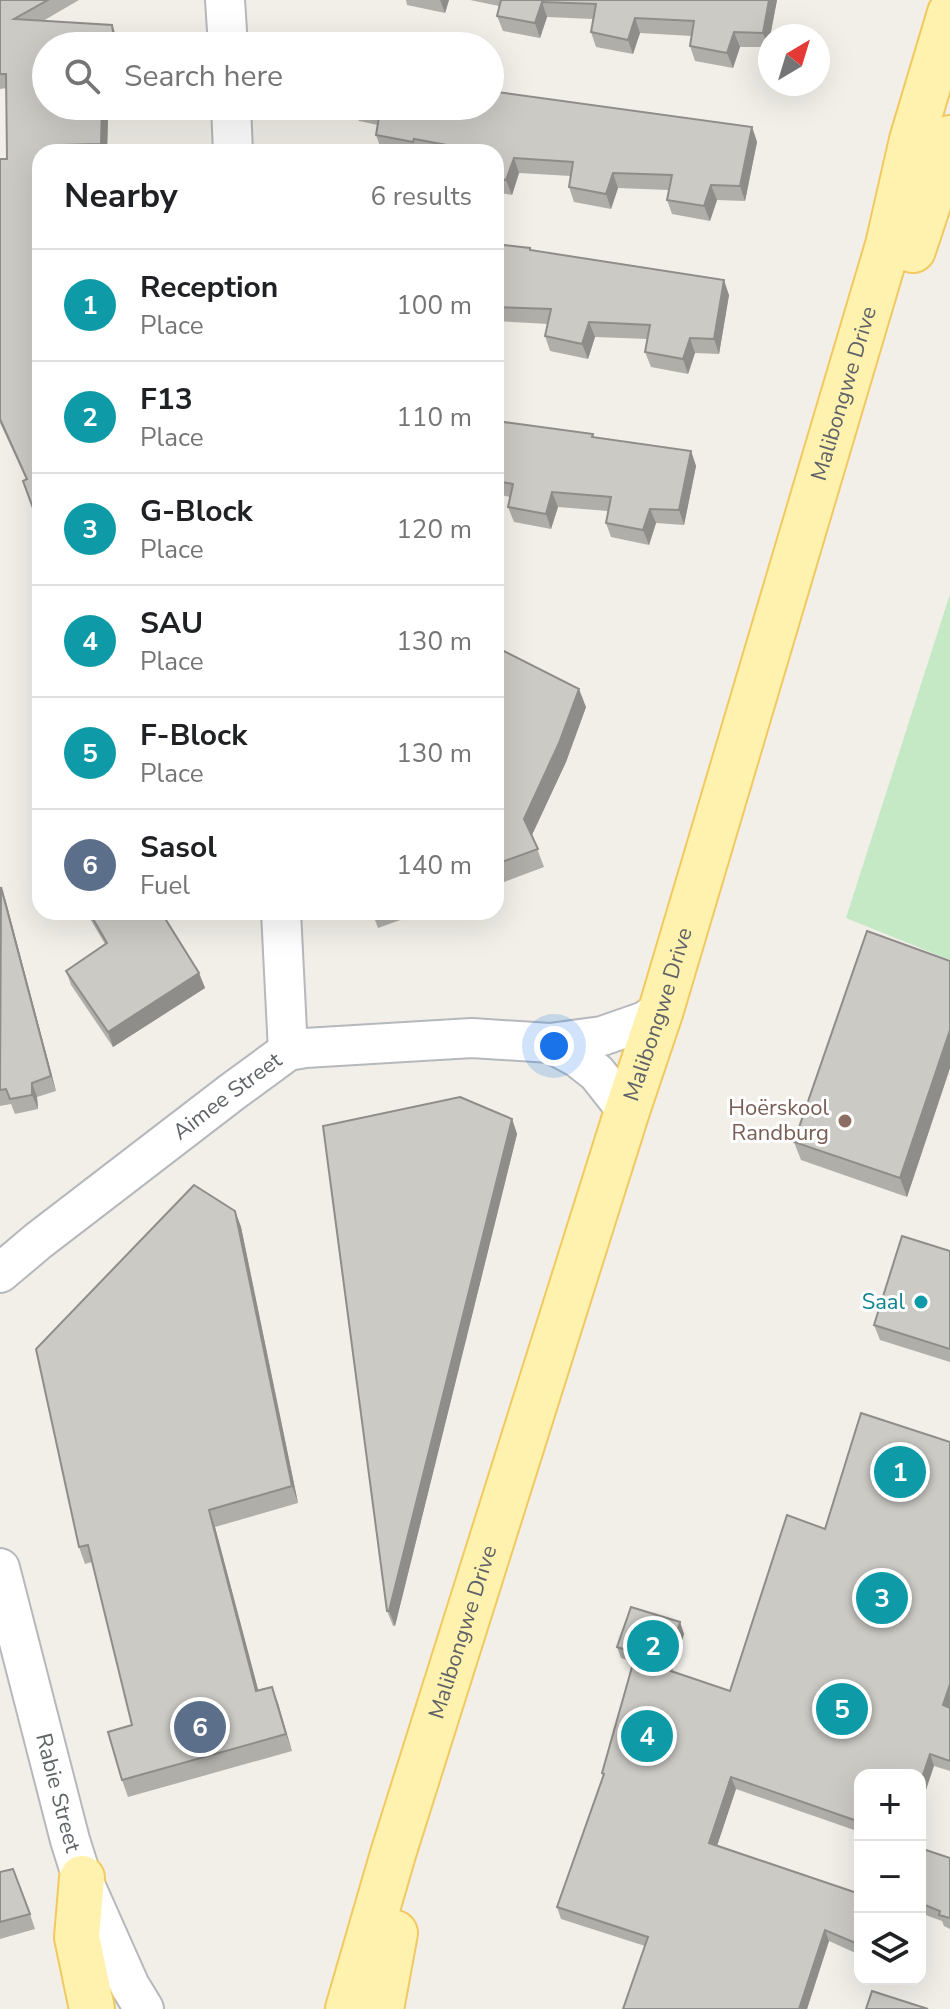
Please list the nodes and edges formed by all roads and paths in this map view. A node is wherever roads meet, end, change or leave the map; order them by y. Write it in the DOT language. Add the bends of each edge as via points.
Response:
graph roads {
  1 [pos="225,0"];
  2 [pos="950,13"];
  3 [pos="227,32"];
  4 [pos="232,120"];
  5 [pos="950,138"];
  6 [pos="233,144"];
  7 [pos="281,920"];
  8 [pos="661,1010"];
  9 [pos="550,1043"];
  10 [pos="288,1051"];
  11 [pos="627,1111"];
  12 [pos="0,1273"];
  13 [pos="0,1568"];
  14 [pos="82,1878"];
  15 [pos="92,2009"];
  16 [pos="144,2009"];
  17 [pos="348,2009"];
  18 [pos="381,2009"];
  1 -- 3 [label="street"];
  2 -- 8 [label="main road, Malibongwe Drive" via="912,140 884,261"];
  4 -- 6 [label="street"];
  5 -- 18 [label="main road, Malibongwe Drive" via="453,1731 395,1932"];
  7 -- 10 [label="street"];
  8 -- 9 [label="street, Aimee Street" via="602,1036"];
  8 -- 11 [label="main road, Malibongwe Drive"];
  9 -- 10 [label="street, Aimee Street" via="472,1038"];
  9 -- 11 [label="street, Aimee Street" via="597,1073"];
  10 -- 12 [label="street, Aimee Street"];
  11 -- 17 [label="main road, Malibongwe Drive"];
  13 -- 14 [label="street, Rabie Street"];
  14 -- 15 [label="main road" via="77,1937"];
  14 -- 16 [label="street, Rabie Street"];
}
